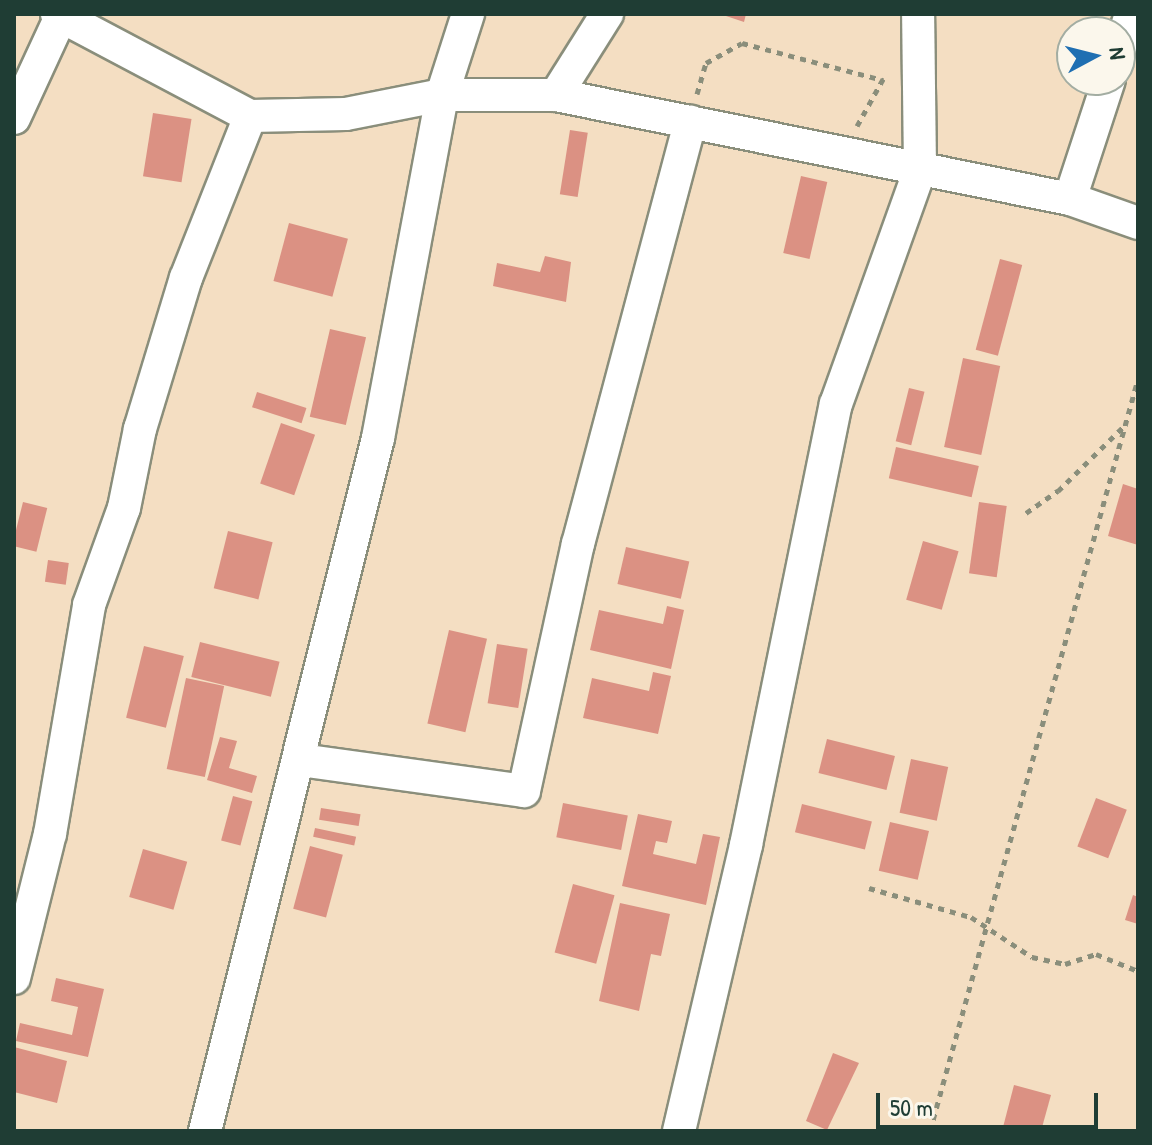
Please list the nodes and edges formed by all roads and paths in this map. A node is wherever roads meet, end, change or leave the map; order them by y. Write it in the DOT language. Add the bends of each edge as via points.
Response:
graph roads {
  1 [pos="468,14"];
  2 [pos="607,14"];
  3 [pos="918,14"];
  4 [pos="60,15"];
  5 [pos="889,68"];
  6 [pos="883,80"];
  7 [pos="442,95"];
  8 [pos="556,95"];
  9 [pos="1104,96"];
  10 [pos="250,116"];
  11 [pos="14,118"];
  12 [pos="690,122"];
  13 [pos="842,153"];
  14 [pos="920,169"];
  15 [pos="1070,199"];
  16 [pos="1138,223"];
  17 [pos="1138,379"];
  18 [pos="1125,426"];
  19 [pos="1026,513"];
  20 [pos="301,760"];
  21 [pos="869,888"];
  22 [pos="986,931"];
  23 [pos="1138,971"];
  24 [pos="14,978"];
  25 [pos="205,1131"];
  26 [pos="679,1131"];
  27 [pos="930,1131"];
  1 -- 7 [label="street"];
  2 -- 8 [label="street"];
  3 -- 14 [label="street"];
  4 -- 10 [label="street"];
  4 -- 11 [label="street"];
  5 -- 6 [label="path"];
  6 -- 12 [label="path" via="742,43 706,63"];
  6 -- 13 [label="path"];
  7 -- 8 [label="street"];
  7 -- 10 [label="street" via="346,114"];
  7 -- 20 [label="street" via="378,438"];
  8 -- 12 [label="street"];
  9 -- 15 [label="street"];
  10 -- 24 [label="street" via="186,278 140,429 124,508 89,605 50,834"];
  12 -- 13 [label="street"];
  12 -- 20 [label="street" via="578,544 524,791"];
  13 -- 14 [label="street"];
  14 -- 15 [label="street"];
  14 -- 26 [label="street" via="836,404 746,845"];
  15 -- 16 [label="street"];
  17 -- 18 [label="path"];
  18 -- 19 [label="path" via="1058,491"];
  18 -- 22 [label="path"];
  20 -- 25 [label="street"];
  21 -- 22 [label="path" via="971,917"];
  22 -- 23 [label="path" via="1006,936 1032,957 1065,964 1096,954"];
  22 -- 27 [label="path"];
}
